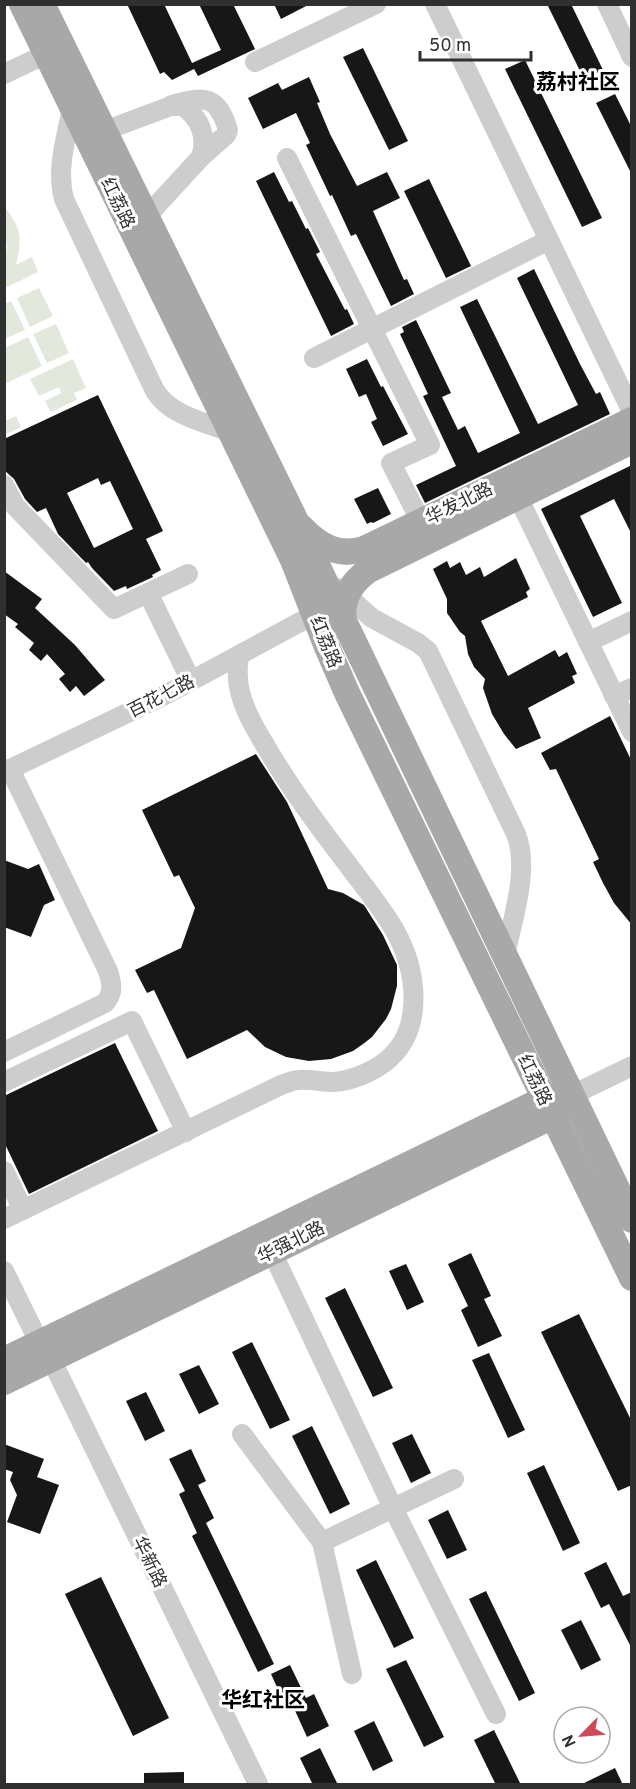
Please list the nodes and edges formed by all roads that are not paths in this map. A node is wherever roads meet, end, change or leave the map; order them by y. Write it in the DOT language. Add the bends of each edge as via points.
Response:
graph roads {
  1 [pos="22,4"];
  2 [pos="42,4"];
  3 [pos="376,4"];
  4 [pos="435,4"];
  5 [pos="607,4"];
  6 [pos="54,50"];
  7 [pos="632,57"];
  8 [pos="255,62"];
  9 [pos="4,74"];
  10 [pos="72,109"];
  11 [pos="104,131"];
  12 [pos="287,158"];
  13 [pos="146,218"];
  14 [pos="549,240"];
  15 [pos="372,329"];
  16 [pos="314,358"];
  17 [pos="632,412"];
  18 [pos="632,420"];
  19 [pos="231,432"];
  20 [pos="632,441"];
  21 [pos="4,485"];
  22 [pos="518,496"];
  23 [pos="293,515"];
  24 [pos="421,522"];
  25 [pos="316,565"];
  26 [pos="188,574"];
  27 [pos="148,593"];
  28 [pos="346,595"];
  29 [pos="315,614"];
  30 [pos="632,621"];
  31 [pos="345,626"];
  32 [pos="588,642"];
  33 [pos="239,656"];
  34 [pos="191,681"];
  35 [pos="623,692"];
  36 [pos="632,732"];
  37 [pos="8,771"];
  38 [pos="505,956"];
  39 [pos="4,1052"];
  40 [pos="632,1066"];
  41 [pos="4,1082"];
  42 [pos="572,1095"];
  43 [pos="549,1107"];
  44 [pos="186,1132"];
  45 [pos="4,1171"];
  46 [pos="23,1210"];
  47 [pos="4,1219"];
  48 [pos="632,1220"];
  49 [pos="272,1251"];
  50 [pos="4,1271"];
  51 [pos="632,1278"];
  52 [pos="45,1351"];
  53 [pos="4,1360"];
  54 [pos="4,1382"];
  55 [pos="242,1434"];
  56 [pos="454,1479"];
  57 [pos="393,1508"];
  58 [pos="322,1542"];
  59 [pos="352,1674"];
  60 [pos="496,1714"];
  61 [pos="258,1785"];
  1 -- 6 [label="main road, 红荔路"];
  2 -- 6 [label="main road, 红荔路"];
  3 -- 8 [label="street"];
  4 -- 14 [label="street"];
  5 -- 7 [label="street"];
  6 -- 9 [label="street"];
  6 -- 10 [label="main road, 红荔路"];
  6 -- 11 [label="main road, 红荔路"];
  10 -- 19 [label="main road, 红荔路"];
  10 -- 19 [label="street" via="60,171 64,198 154,391 175,411"];
  11 -- 13 [label="main road, 红荔路"];
  11 -- 13 [label="street" via="195,98 206,98 216,104 228,129 226,135"];
  12 -- 15 [label="street"];
  13 -- 23 [label="main road, 红荔路"];
  14 -- 15 [label="street"];
  14 -- 17 [label="street"];
  15 -- 16 [label="street"];
  15 -- 24 [label="street" via="430,445 392,463"];
  18 -- 24 [label="main road, 华发北路"];
  19 -- 29 [label="main road, 红荔路"];
  20 -- 22 [label="main road, 华发北路"];
  21 -- 27 [label="street" via="15,506 114,609"];
  22 -- 28 [label="main road, 华发北路" via="374,567 359,577"];
  22 -- 32 [label="street"];
  23 -- 24 [label="main road, 华发北路" via="316,541 344,553 364,549"];
  23 -- 25 [label="main road, 红荔路"];
  25 -- 28 [label="street"];
  25 -- 31 [label="main road, 红荔路"];
  26 -- 27 [label="street"];
  27 -- 34 [label="street"];
  28 -- 31 [label="main road"];
  28 -- 38 [label="street" via="372,618 428,651 516,834 521,871"];
  29 -- 33 [label="street, 百花七路"];
  29 -- 43 [label="main road, 红荔路" via="347,693"];
  30 -- 32 [label="street"];
  31 -- 38 [label="main road, 红荔路"];
  32 -- 35 [label="street"];
  33 -- 34 [label="street, 百花七路"];
  33 -- 44 [label="street" via="238,681 243,704 260,738 394,930 407,959 414,994 412,1025 401,1046 385,1062 363,1074 337,1082 297,1080 281,1085"];
  34 -- 37 [label="street, 百花七路"];
  35 -- 36 [label="street"];
  37 -- 39 [label="street" via="112,985 111,996 105,1003"];
  38 -- 42 [label="main road, 红荔路"];
  40 -- 42 [label="street, 华强北路"];
  41 -- 44 [label="street" via="132,1021"];
  42 -- 43 [label="main road, 华强北路"];
  42 -- 48 [label="main road, 红荔路"];
  43 -- 49 [label="main road, 华强北路"];
  43 -- 51 [label="main road, 红荔路"];
  43 -- 52 [label="main road, 华强北路"];
  44 -- 46 [label="street"];
  45 -- 46 [label="street"];
  46 -- 47 [label="street"];
  49 -- 52 [label="main road, 华强北路"];
  49 -- 57 [label="street"];
  50 -- 52 [label="street, 华新路"];
  52 -- 53 [label="main road, 华强北路"];
  52 -- 54 [label="main road, 华强北路"];
  52 -- 61 [label="street, 华新路"];
  55 -- 58 [label="street"];
  56 -- 57 [label="street"];
  57 -- 58 [label="street"];
  57 -- 60 [label="street"];
  58 -- 59 [label="street"];
}
